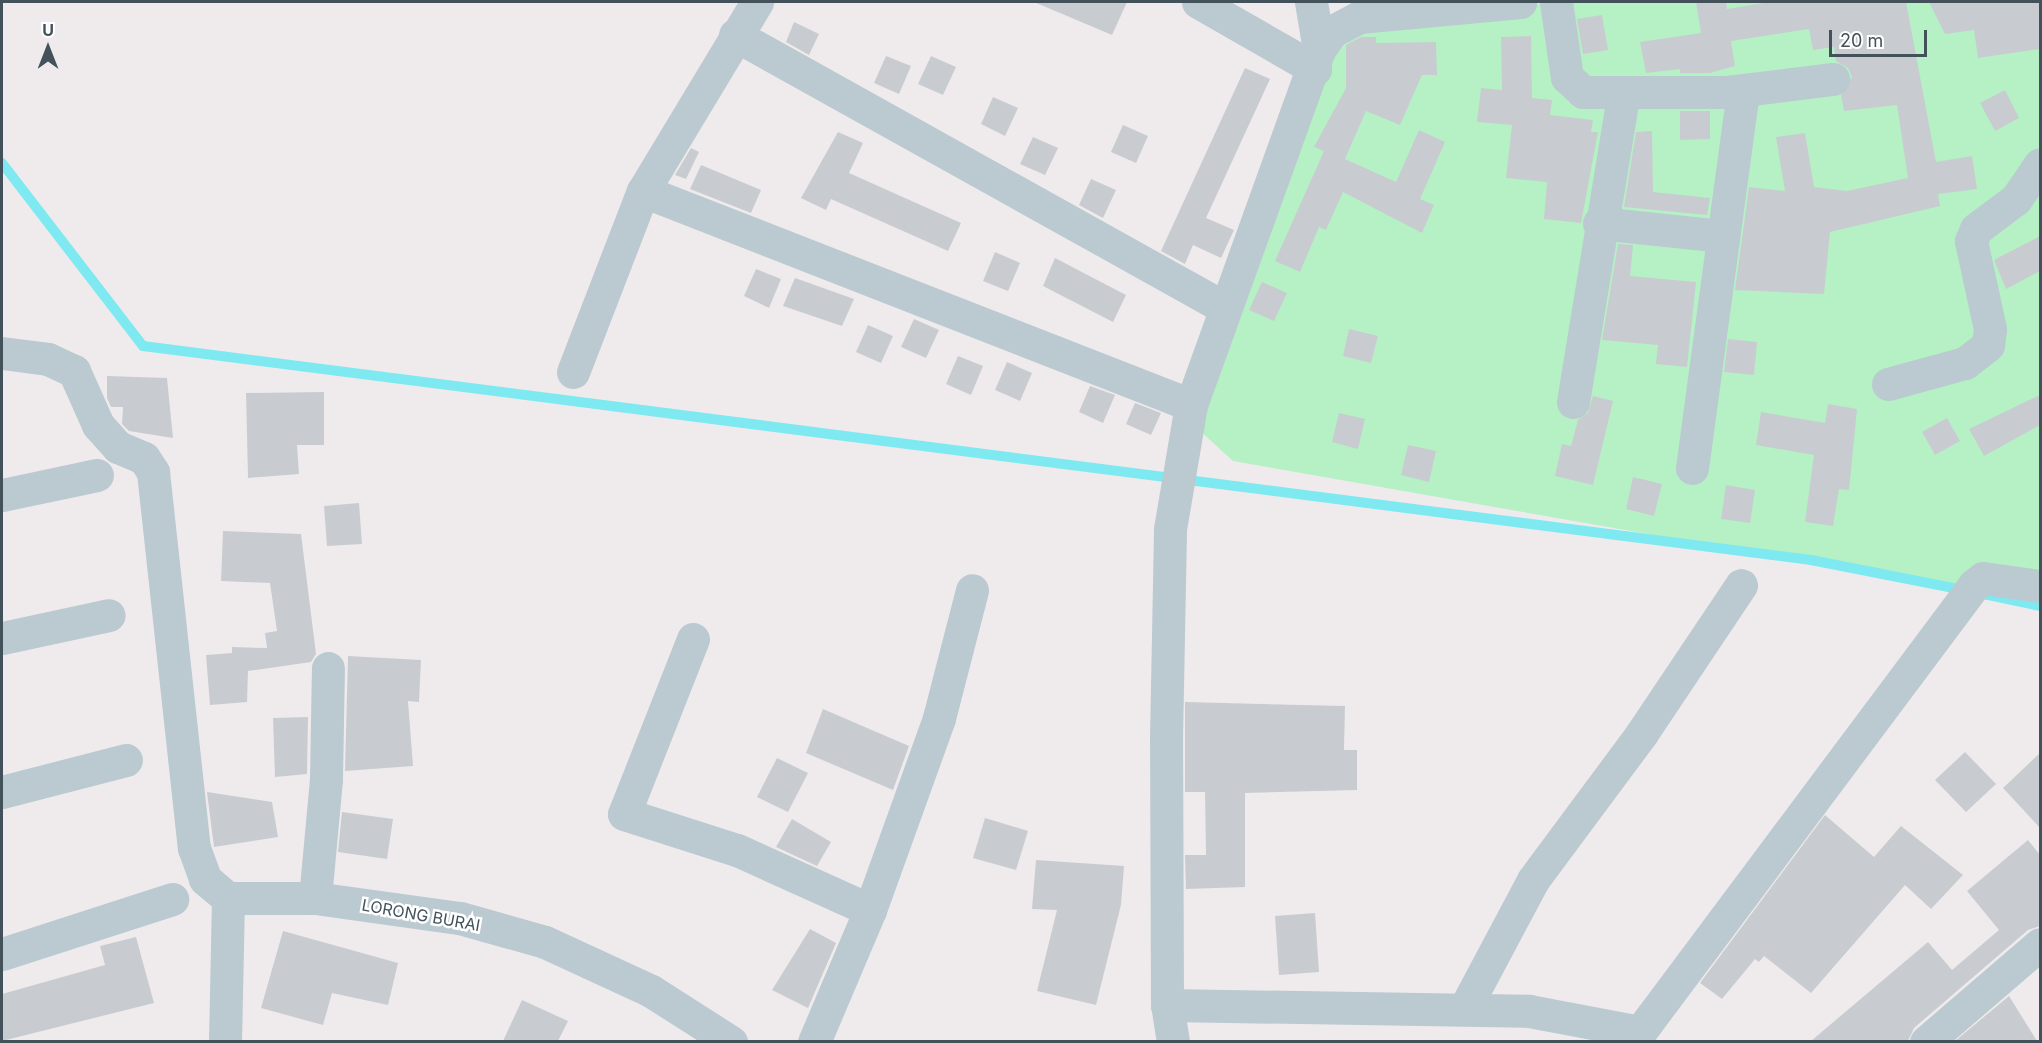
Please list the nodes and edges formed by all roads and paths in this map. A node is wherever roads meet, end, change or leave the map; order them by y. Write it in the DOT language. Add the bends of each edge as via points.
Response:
graph roads {
  1 [pos="757,2"];
  2 [pos="1198,2"];
  3 [pos="1311,2"];
  4 [pos="1520,2"];
  5 [pos="1556,2"];
  6 [pos="735,35"];
  7 [pos="1317,59"];
  8 [pos="1833,79"];
  9 [pos="1743,91"];
  10 [pos="1623,95"];
  11 [pos="2040,164"];
  12 [pos="643,191"];
  13 [pos="1599,223"];
  14 [pos="1723,236"];
  15 [pos="1225,308"];
  16 [pos="2,353"];
  17 [pos="573,372"];
  18 [pos="1888,384"];
  19 [pos="1573,402"];
  20 [pos="1191,405"];
  21 [pos="1692,468"];
  22 [pos="97,475"];
  23 [pos="2,495"];
  24 [pos="1741,585"];
  25 [pos="2040,586"];
  26 [pos="972,590"];
  27 [pos="109,615"];
  28 [pos="2,638"];
  29 [pos="693,639"];
  30 [pos="328,668"];
  31 [pos="126,760"];
  32 [pos="2,792"];
  33 [pos="228,898"];
  34 [pos="315,898"];
  35 [pos="172,899"];
  36 [pos="870,910"];
  37 [pos="2040,944"];
  38 [pos="2,954"];
  39 [pos="1167,1005"];
  40 [pos="1466,1008"];
  41 [pos="225,1041"];
  42 [pos="731,1041"];
  43 [pos="813,1041"];
  44 [pos="1173,1041"];
  45 [pos="1926,1041"];
  1 -- 6 [label="street"];
  2 -- 7 [label="street"];
  3 -- 7 [label="street"];
  4 -- 7 [label="street" via="1359,17 1331,32"];
  5 -- 10 [label="street" via="1572,86 1583,92"];
  6 -- 12 [label="street"];
  6 -- 15 [label="street"];
  7 -- 15 [label="street"];
  8 -- 9 [label="street"];
  9 -- 10 [label="street"];
  9 -- 14 [label="street"];
  10 -- 13 [label="street"];
  11 -- 18 [label="street" via="2016,200 1976,229 1971,241 1990,329 1988,345 1965,363"];
  12 -- 17 [label="street"];
  12 -- 20 [label="street"];
  13 -- 14 [label="street"];
  13 -- 19 [label="street"];
  14 -- 21 [label="street"];
  15 -- 20 [label="street"];
  16 -- 33 [label="street" via="48,359 74,371 98,425 118,447 144,458 153,472 194,848 205,879"];
  20 -- 39 [label="street" via="1174,497 1166,739"];
  22 -- 23 [label="street"];
  24 -- 40 [label="street" via="1642,734 1533,880"];
  25 -- 40 [label="street" via="1983,578 1640,1032 1619,1032 1562,1014"];
  26 -- 36 [label="street" via="939,718"];
  27 -- 28 [label="street"];
  29 -- 36 [label="street" via="624,814 737,850"];
  30 -- 34 [label="street" via="326,779"];
  31 -- 32 [label="street"];
  33 -- 34 [label="street, LORONG BURAI"];
  33 -- 41 [label="street"];
  34 -- 42 [label="street, LORONG BURAI" via="460,918 545,942 651,991"];
  35 -- 38 [label="street"];
  36 -- 43 [label="street"];
  37 -- 45 [label="street"];
  39 -- 40 [label="street"];
  39 -- 44 [label="street"];
}
